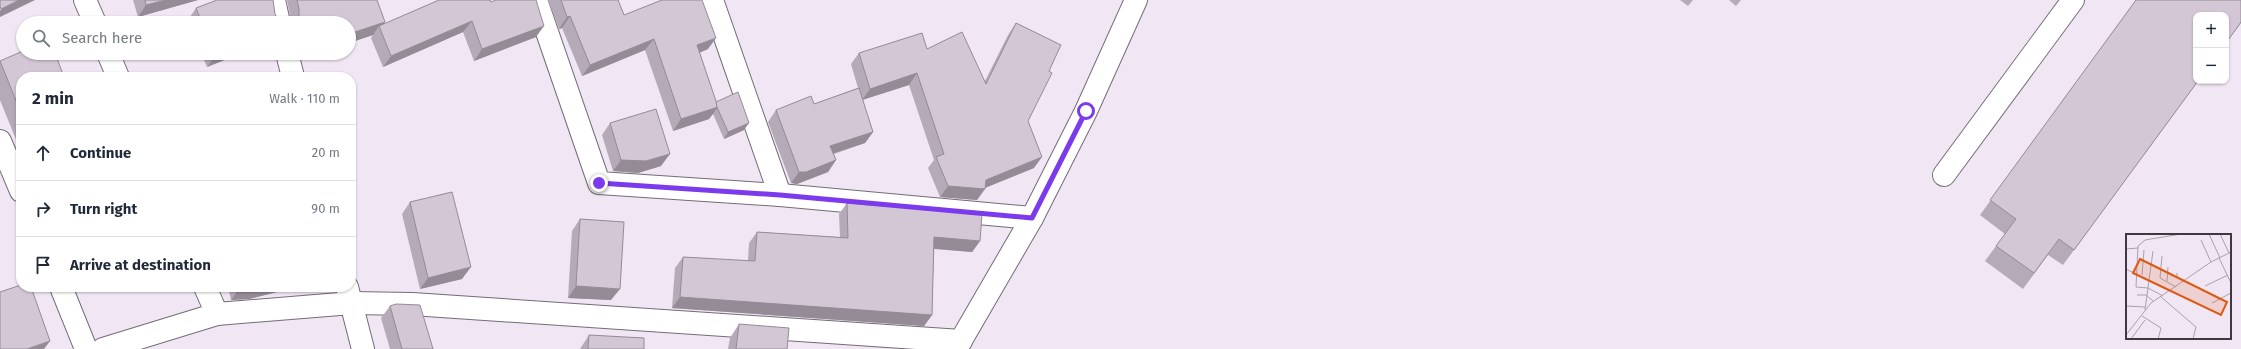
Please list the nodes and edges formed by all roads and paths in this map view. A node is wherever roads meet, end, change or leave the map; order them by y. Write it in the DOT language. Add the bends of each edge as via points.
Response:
graph roads {
  1 [pos="85,0"];
  2 [pos="274,0"];
  3 [pos="536,0"];
  4 [pos="712,0"];
  5 [pos="2073,0"];
  6 [pos="1128,2"];
  7 [pos="92,16"];
  8 [pos="277,16"];
  9 [pos="111,60"];
  10 [pos="289,60"];
  11 [pos="116,72"];
  12 [pos="292,72"];
  13 [pos="0,141"];
  14 [pos="1944,175"];
  15 [pos="16,179"];
  16 [pos="780,195"];
  17 [pos="1032,218"];
  18 [pos="63,292"];
  19 [pos="208,292"];
  20 [pos="350,295"];
  21 [pos="217,314"];
  22 [pos="958,345"];
  23 [pos="86,349"];
  24 [pos="103,349"];
  25 [pos="363,349"];
  1 -- 7 [label="street"];
  2 -- 8 [label="street"];
  3 -- 16 [label="street" via="599,183"];
  4 -- 16 [label="street"];
  5 -- 14 [label="street"];
  6 -- 17 [label="street" via="1086,111"];
  9 -- 11 [label="street"];
  10 -- 12 [label="street"];
  13 -- 15 [label="street"];
  16 -- 17 [label="street"];
  17 -- 22 [label="street"];
  18 -- 23 [label="street"];
  19 -- 21 [label="street"];
  20 -- 21 [label="street"];
  20 -- 22 [label="street" via="412,304"];
  20 -- 25 [label="street"];
  21 -- 24 [label="street"];
}
